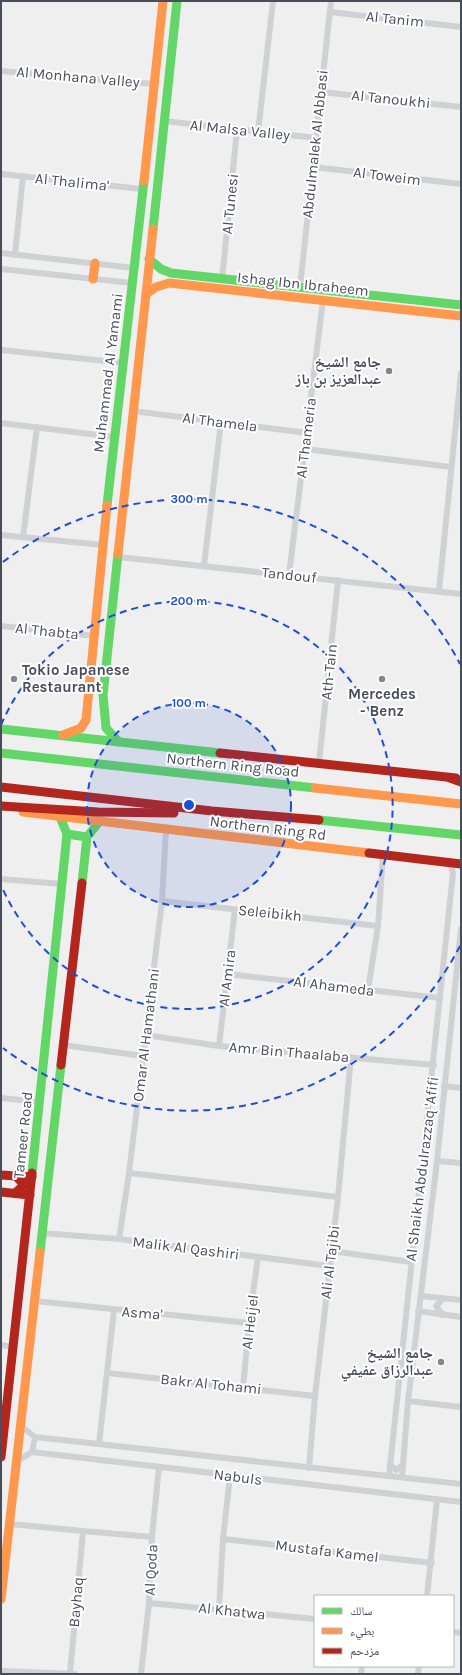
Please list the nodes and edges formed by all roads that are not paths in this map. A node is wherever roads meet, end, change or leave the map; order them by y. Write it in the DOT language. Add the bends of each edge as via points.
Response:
graph roads {
  1 [pos="163,1"];
  2 [pos="177,1"];
  3 [pos="273,1"];
  4 [pos="331,1"];
  5 [pos="330,12"];
  6 [pos="461,26"];
  7 [pos="159,44"];
  8 [pos="172,44"];
  9 [pos="1,71"];
  10 [pos="154,84"];
  11 [pos="321,92"];
  12 [pos="461,106"];
  13 [pos="164,121"];
  14 [pos="237,130"];
  15 [pos="258,132"];
  16 [pos="316,138"];
  17 [pos="313,167"];
  18 [pos="1,174"];
  19 [pos="23,176"];
  20 [pos="461,184"];
  21 [pos="142,189"];
  22 [pos="1,253"];
  23 [pos="15,255"];
  24 [pos="149,259"];
  25 [pos="95,263"];
  26 [pos="134,268"];
  27 [pos="1,269"];
  28 [pos="177,274"];
  29 [pos="93,279"];
  30 [pos="222,279"];
  31 [pos="132,283"];
  32 [pos="178,284"];
  33 [pos="300,287"];
  34 [pos="146,294"];
  35 [pos="323,300"];
  36 [pos="461,305"];
  37 [pos="461,316"];
  38 [pos="1,350"];
  39 [pos="124,363"];
  40 [pos="461,373"];
  41 [pos="122,377"];
  42 [pos="137,378"];
  43 [pos="460,383"];
  44 [pos="133,411"];
  45 [pos="221,422"];
  46 [pos="1,423"];
  47 [pos="37,427"];
  48 [pos="307,433"];
  49 [pos="114,437"];
  50 [pos="305,449"];
  51 [pos="453,451"];
  52 [pos="461,452"];
  53 [pos="451,467"];
  54 [pos="1,535"];
  55 [pos="23,537"];
  56 [pos="103,545"];
  57 [pos="118,557"];
  58 [pos="204,566"];
  59 [pos="289,575"];
  60 [pos="338,580"];
  61 [pos="439,591"];
  62 [pos="461,594"];
  63 [pos="1,626"];
  64 [pos="94,636"];
  65 [pos="88,693"];
  66 [pos="103,695"];
  67 [pos="1,729"];
  68 [pos="63,735"];
  69 [pos="119,742"];
  70 [pos="1,753"];
  71 [pos="319,763"];
  72 [pos="450,778"];
  73 [pos="461,779"];
  74 [pos="461,782"];
  75 [pos="1,787"];
  76 [pos="461,804"];
  77 [pos="1,806"];
  78 [pos="1,810"];
  79 [pos="212,811"];
  80 [pos="60,817"];
  81 [pos="99,822"];
  82 [pos="166,830"];
  83 [pos="68,834"];
  84 [pos="461,835"];
  85 [pos="87,837"];
  86 [pos="383,855"];
  87 [pos="450,863"];
  88 [pos="461,864"];
  89 [pos="453,873"];
  90 [pos="461,874"];
  91 [pos="1,879"];
  92 [pos="62,884"];
  93 [pos="162,901"];
  94 [pos="235,909"];
  95 [pos="378,926"];
  96 [pos="461,929"];
  97 [pos="228,974"];
  98 [pos="368,990"];
  99 [pos="440,998"];
  100 [pos="146,1035"];
  101 [pos="63,1045"];
  102 [pos="219,1046"];
  103 [pos="143,1056"];
  104 [pos="350,1057"];
  105 [pos="434,1065"];
  106 [pos="444,1086"];
  107 [pos="461,1088"];
  108 [pos="1,1098"];
  109 [pos="40,1102"];
  110 [pos="36,1141"];
  111 [pos="52,1143"];
  112 [pos="35,1154"];
  113 [pos="51,1156"];
  114 [pos="437,1160"];
  115 [pos="461,1163"];
  116 [pos="129,1173"];
  117 [pos="1,1175"];
  118 [pos="16,1176"];
  119 [pos="32,1177"];
  120 [pos="1,1192"];
  121 [pos="16,1193"];
  122 [pos="30,1195"];
  123 [pos="338,1197"];
  124 [pos="41,1233"];
  125 [pos="119,1239"];
  126 [pos="331,1251"];
  127 [pos="258,1257"];
  128 [pos="411,1262"];
  129 [pos="329,1266"];
  130 [pos="421,1296"];
  131 [pos="443,1299"];
  132 [pos="461,1300"];
  133 [pos="35,1301"];
  134 [pos="114,1310"];
  135 [pos="418,1311"];
  136 [pos="443,1315"];
  137 [pos="461,1317"];
  138 [pos="249,1323"];
  139 [pos="1,1345"];
  140 [pos="13,1347"];
  141 [pos="108,1373"];
  142 [pos="243,1388"];
  143 [pos="315,1396"];
  144 [pos="408,1402"];
  145 [pos="461,1407"];
  146 [pos="3,1422"];
  147 [pos="21,1426"];
  148 [pos="35,1437"];
  149 [pos="99,1444"];
  150 [pos="32,1452"];
  151 [pos="1,1457"];
  152 [pos="18,1461"];
  153 [pos="390,1464"];
  154 [pos="403,1465"];
  155 [pos="159,1467"];
  156 [pos="309,1468"];
  157 [pos="230,1476"];
  158 [pos="389,1476"];
  159 [pos="402,1477"];
  160 [pos="461,1484"];
  161 [pos="438,1500"];
  162 [pos="461,1502"];
  163 [pos="10,1524"];
  164 [pos="83,1532"];
  165 [pos="152,1536"];
  166 [pos="223,1539"];
  167 [pos="432,1563"];
  168 [pos="2,1578"];
  169 [pos="427,1595"];
  170 [pos="1,1599"];
  171 [pos="149,1603"];
  172 [pos="218,1609"];
  173 [pos="314,1619"];
  174 [pos="1,1671"];
  175 [pos="72,1674"];
  176 [pos="141,1674"];
  1 -- 7 [label="main road, Muhammad Al Yamami"];
  2 -- 8 [label="main road, Muhammad Al Yamami"];
  3 -- 15 [label="street"];
  4 -- 5 [label="street, Abdulmalek Al Abbasi"];
  5 -- 6 [label="street, Al Tanim"];
  5 -- 11 [label="street, Abdulmalek Al Abbasi"];
  7 -- 8 [label="main road"];
  7 -- 10 [label="main road, Muhammad Al Yamami"];
  8 -- 13 [label="main road, Muhammad Al Yamami"];
  9 -- 10 [label="street, Al Monhana Valley"];
  10 -- 21 [label="main road, Muhammad Al Yamami"];
  11 -- 12 [label="street, Al Tanoukhi"];
  11 -- 16 [label="street, Abdulmalek Al Abbasi"];
  13 -- 14 [label="street, Al Malsa Valley"];
  13 -- 24 [label="main road, Muhammad Al Yamami"];
  14 -- 15 [label="street, Al Malsa Valley"];
  14 -- 30 [label="street, Al Tunesi"];
  15 -- 16 [label="street, Al Malsa Valley"];
  16 -- 17 [label="street, Abdulmalek Al Abbasi"];
  17 -- 20 [label="street, Al Toweim"];
  17 -- 33 [label="street, Abdulmalek Al Abbasi"];
  18 -- 19 [label="street, Al Thalima'"];
  19 -- 21 [label="street, Al Thalima'"];
  19 -- 23 [label="street"];
  21 -- 26 [label="main road, Muhammad Al Yamami"];
  22 -- 23 [label="street"];
  23 -- 25 [label="street"];
  24 -- 28 [label="main road, Ishag Ibn Ibraheem" via="166,272"];
  24 -- 34 [label="main road, Muhammad Al Yamami"];
  25 -- 26 [label="street"];
  25 -- 29 [label="main road"];
  26 -- 31 [label="main road, Muhammad Al Yamami"];
  27 -- 29 [label="street"];
  28 -- 30 [label="main road, Ishag Ibn Ibraheem"];
  28 -- 32 [label="main road" via="170,278"];
  29 -- 31 [label="street"];
  30 -- 33 [label="main road, Ishag Ibn Ibraheem"];
  31 -- 39 [label="main road, Muhammad Al Yamami"];
  32 -- 34 [label="main road, Ishag Ibn Ibraheem" via="163,284"];
  32 -- 35 [label="main road, Ishag Ibn Ibraheem"];
  33 -- 36 [label="main road, Ishag Ibn Ibraheem"];
  34 -- 42 [label="main road, Muhammad Al Yamami"];
  35 -- 37 [label="main road, Ishag Ibn Ibraheem"];
  35 -- 48 [label="street, Al Thameria"];
  38 -- 39 [label="street"];
  39 -- 41 [label="main road, Muhammad Al Yamami"];
  40 -- 43 [label="street"];
  41 -- 42 [label="main road"];
  41 -- 49 [label="main road, Muhammad Al Yamami"];
  42 -- 44 [label="main road, Muhammad Al Yamami"];
  43 -- 51 [label="street"];
  44 -- 45 [label="street, Al Thamela"];
  44 -- 57 [label="main road, Muhammad Al Yamami"];
  45 -- 48 [label="street, Al Thamela"];
  45 -- 58 [label="street"];
  46 -- 47 [label="street"];
  47 -- 49 [label="street"];
  47 -- 55 [label="street"];
  48 -- 50 [label="street, Al Thameria"];
  49 -- 56 [label="main road, Muhammad Al Yamami"];
  50 -- 53 [label="street"];
  50 -- 59 [label="street, Al Thameria"];
  51 -- 52 [label="street"];
  51 -- 53 [label="street"];
  53 -- 61 [label="street"];
  54 -- 55 [label="street"];
  55 -- 56 [label="street"];
  56 -- 64 [label="main road, Muhammad Al Yamami"];
  57 -- 58 [label="street, Tandouf"];
  57 -- 66 [label="main road, Muhammad Al Yamami"];
  58 -- 59 [label="street, Tandouf"];
  59 -- 60 [label="street, Tandouf"];
  60 -- 61 [label="street, Tandouf"];
  60 -- 71 [label="street, Ath-Tain"];
  61 -- 62 [label="street, Tandouf"];
  63 -- 64 [label="street, Al Thabta"];
  64 -- 65 [label="main road, Muhammad Al Yamami"];
  65 -- 66 [label="main road" via="99,702"];
  65 -- 68 [label="main road, Muhammad Al Yamami" via="86,720 81,728"];
  66 -- 69 [label="main road, Muhammad Al Yamami" via="106,728"];
  67 -- 68 [label="main road"];
  68 -- 69 [label="main road"];
  69 -- 71 [label="main road"];
  70 -- 76 [label="main road, Northern Ring Road"];
  71 -- 72 [label="main road"];
  72 -- 73 [label="main road"];
  72 -- 74 [label="main road"];
  75 -- 79 [label="main road"];
  77 -- 79 [label="main road" via="98,812"];
  78 -- 80 [label="main road, Northern Ring Rd"];
  79 -- 84 [label="main road"];
  80 -- 81 [label="main road, Northern Ring Rd"];
  80 -- 83 [label="main road"];
  81 -- 82 [label="main road, Northern Ring Rd"];
  81 -- 85 [label="main road"];
  82 -- 86 [label="main road, Northern Ring Rd"];
  82 -- 93 [label="street, Omar Al Hamathani"];
  83 -- 85 [label="main road"];
  83 -- 92 [label="main road, Tameer Road"];
  85 -- 101 [label="main road"];
  86 -- 87 [label="main road, Northern Ring Rd"];
  86 -- 95 [label="street"];
  87 -- 88 [label="main road, Northern Ring Rd"];
  87 -- 89 [label="street, Al Shaikh Abdulrazzaq 'Afifi"];
  89 -- 90 [label="street"];
  89 -- 99 [label="street, Al Shaikh Abdulrazzaq 'Afifi"];
  91 -- 92 [label="street"];
  92 -- 109 [label="main road, Tameer Road"];
  93 -- 94 [label="street, Seleibikh"];
  93 -- 100 [label="street, Omar Al Hamathani"];
  94 -- 95 [label="street, Seleibikh"];
  94 -- 97 [label="street, Al Amira"];
  95 -- 98 [label="street"];
  96 -- 106 [label="street, Al Shaikh Abdulrazzaq 'Afifi"];
  97 -- 98 [label="street, Al Ahameda"];
  97 -- 102 [label="street, Al Amira"];
  98 -- 99 [label="street, Al Ahameda"];
  99 -- 105 [label="street, Al Shaikh Abdulrazzaq 'Afifi"];
  100 -- 102 [label="street, Amr Bin Thaalaba"];
  100 -- 103 [label="street, Omar Al Hamathani"];
  101 -- 103 [label="street"];
  101 -- 111 [label="main road"];
  102 -- 104 [label="street, Amr Bin Thaalaba"];
  103 -- 116 [label="street, Omar Al Hamathani"];
  104 -- 105 [label="street, Amr Bin Thaalaba"];
  104 -- 123 [label="street, Ali Al Tajibi"];
  105 -- 128 [label="street, Al Shaikh Abdulrazzaq 'Afifi"];
  106 -- 107 [label="street"];
  106 -- 114 [label="street, Al Shaikh Abdulrazzaq 'Afifi"];
  108 -- 109 [label="street"];
  109 -- 110 [label="main road, Tameer Road"];
  110 -- 111 [label="main road"];
  110 -- 112 [label="main road, Tameer Road"];
  111 -- 113 [label="main road"];
  112 -- 113 [label="main road"];
  112 -- 119 [label="main road, Tameer Road"];
  113 -- 124 [label="main road"];
  114 -- 115 [label="street"];
  114 -- 130 [label="street, Al Shaikh Abdulrazzaq 'Afifi"];
  116 -- 123 [label="street"];
  116 -- 125 [label="street, Omar Al Hamathani"];
  117 -- 118 [label="main road"];
  118 -- 119 [label="main road"];
  118 -- 121 [label="main road" via="24,1185"];
  119 -- 122 [label="main road, Tameer Road"];
  120 -- 121 [label="main road"];
  121 -- 122 [label="main road"];
  122 -- 140 [label="main road, Tameer Road"];
  123 -- 126 [label="street, Ali Al Tajibi"];
  124 -- 125 [label="street, Malik Al Qashiri"];
  124 -- 133 [label="main road"];
  125 -- 127 [label="street, Malik Al Qashiri"];
  126 -- 128 [label="street"];
  126 -- 129 [label="street, Ali Al Tajibi"];
  127 -- 129 [label="street, Malik Al Qashiri"];
  127 -- 138 [label="street, Al Heijel"];
  128 -- 153 [label="street, Al Shaikh Abdulrazzaq 'Afifi"];
  129 -- 143 [label="street, Ali Al Tajibi"];
  130 -- 131 [label="street"];
  130 -- 135 [label="street, Al Shaikh Abdulrazzaq 'Afifi"];
  131 -- 132 [label="street"];
  131 -- 136 [label="street" via="436,1306"];
  133 -- 134 [label="street, Asma'"];
  133 -- 147 [label="main road"];
  134 -- 138 [label="street, Asma'"];
  134 -- 141 [label="street"];
  135 -- 136 [label="street"];
  135 -- 144 [label="street, Al Shaikh Abdulrazzaq 'Afifi"];
  136 -- 137 [label="street"];
  138 -- 142 [label="street, Al Heijel"];
  139 -- 140 [label="street"];
  140 -- 146 [label="main road, Tameer Road"];
  141 -- 142 [label="street, Bakr Al Tohami"];
  141 -- 149 [label="street"];
  142 -- 143 [label="street, Bakr Al Tohami"];
  143 -- 156 [label="street, Ali Al Tajibi"];
  144 -- 145 [label="street"];
  144 -- 154 [label="street, Al Shaikh Abdulrazzaq 'Afifi"];
  146 -- 151 [label="main road, Tameer Road"];
  147 -- 148 [label="street"];
  147 -- 152 [label="main road"];
  148 -- 149 [label="street, Nabuls"];
  148 -- 150 [label="street"];
  149 -- 156 [label="street, Nabuls"];
  150 -- 152 [label="street"];
  150 -- 155 [label="street, Nabuls"];
  152 -- 163 [label="main road"];
  153 -- 154 [label="street" via="396,1470"];
  153 -- 158 [label="street, Al Shaikh Abdulrazzaq 'Afifi"];
  154 -- 159 [label="street, Al Shaikh Abdulrazzaq 'Afifi"];
  155 -- 157 [label="street, Nabuls"];
  155 -- 165 [label="street, Al Qoda"];
  156 -- 158 [label="street, Nabuls"];
  157 -- 161 [label="street, Nabuls"];
  157 -- 166 [label="street"];
  158 -- 159 [label="street, Nabuls"];
  159 -- 160 [label="street, Nabuls"];
  161 -- 162 [label="street, Nabuls"];
  161 -- 167 [label="street"];
  163 -- 164 [label="street"];
  163 -- 168 [label="main road"];
  164 -- 165 [label="street"];
  164 -- 175 [label="street, Bayhaq"];
  165 -- 171 [label="street, Al Qoda"];
  166 -- 167 [label="street, Mustafa Kamel"];
  166 -- 172 [label="street"];
  167 -- 169 [label="street"];
  168 -- 170 [label="main road"];
  171 -- 172 [label="street, Al Khatwa"];
  171 -- 176 [label="street, Al Qoda"];
  172 -- 173 [label="street, Al Khatwa"];
  174 -- 175 [label="street"];
}
